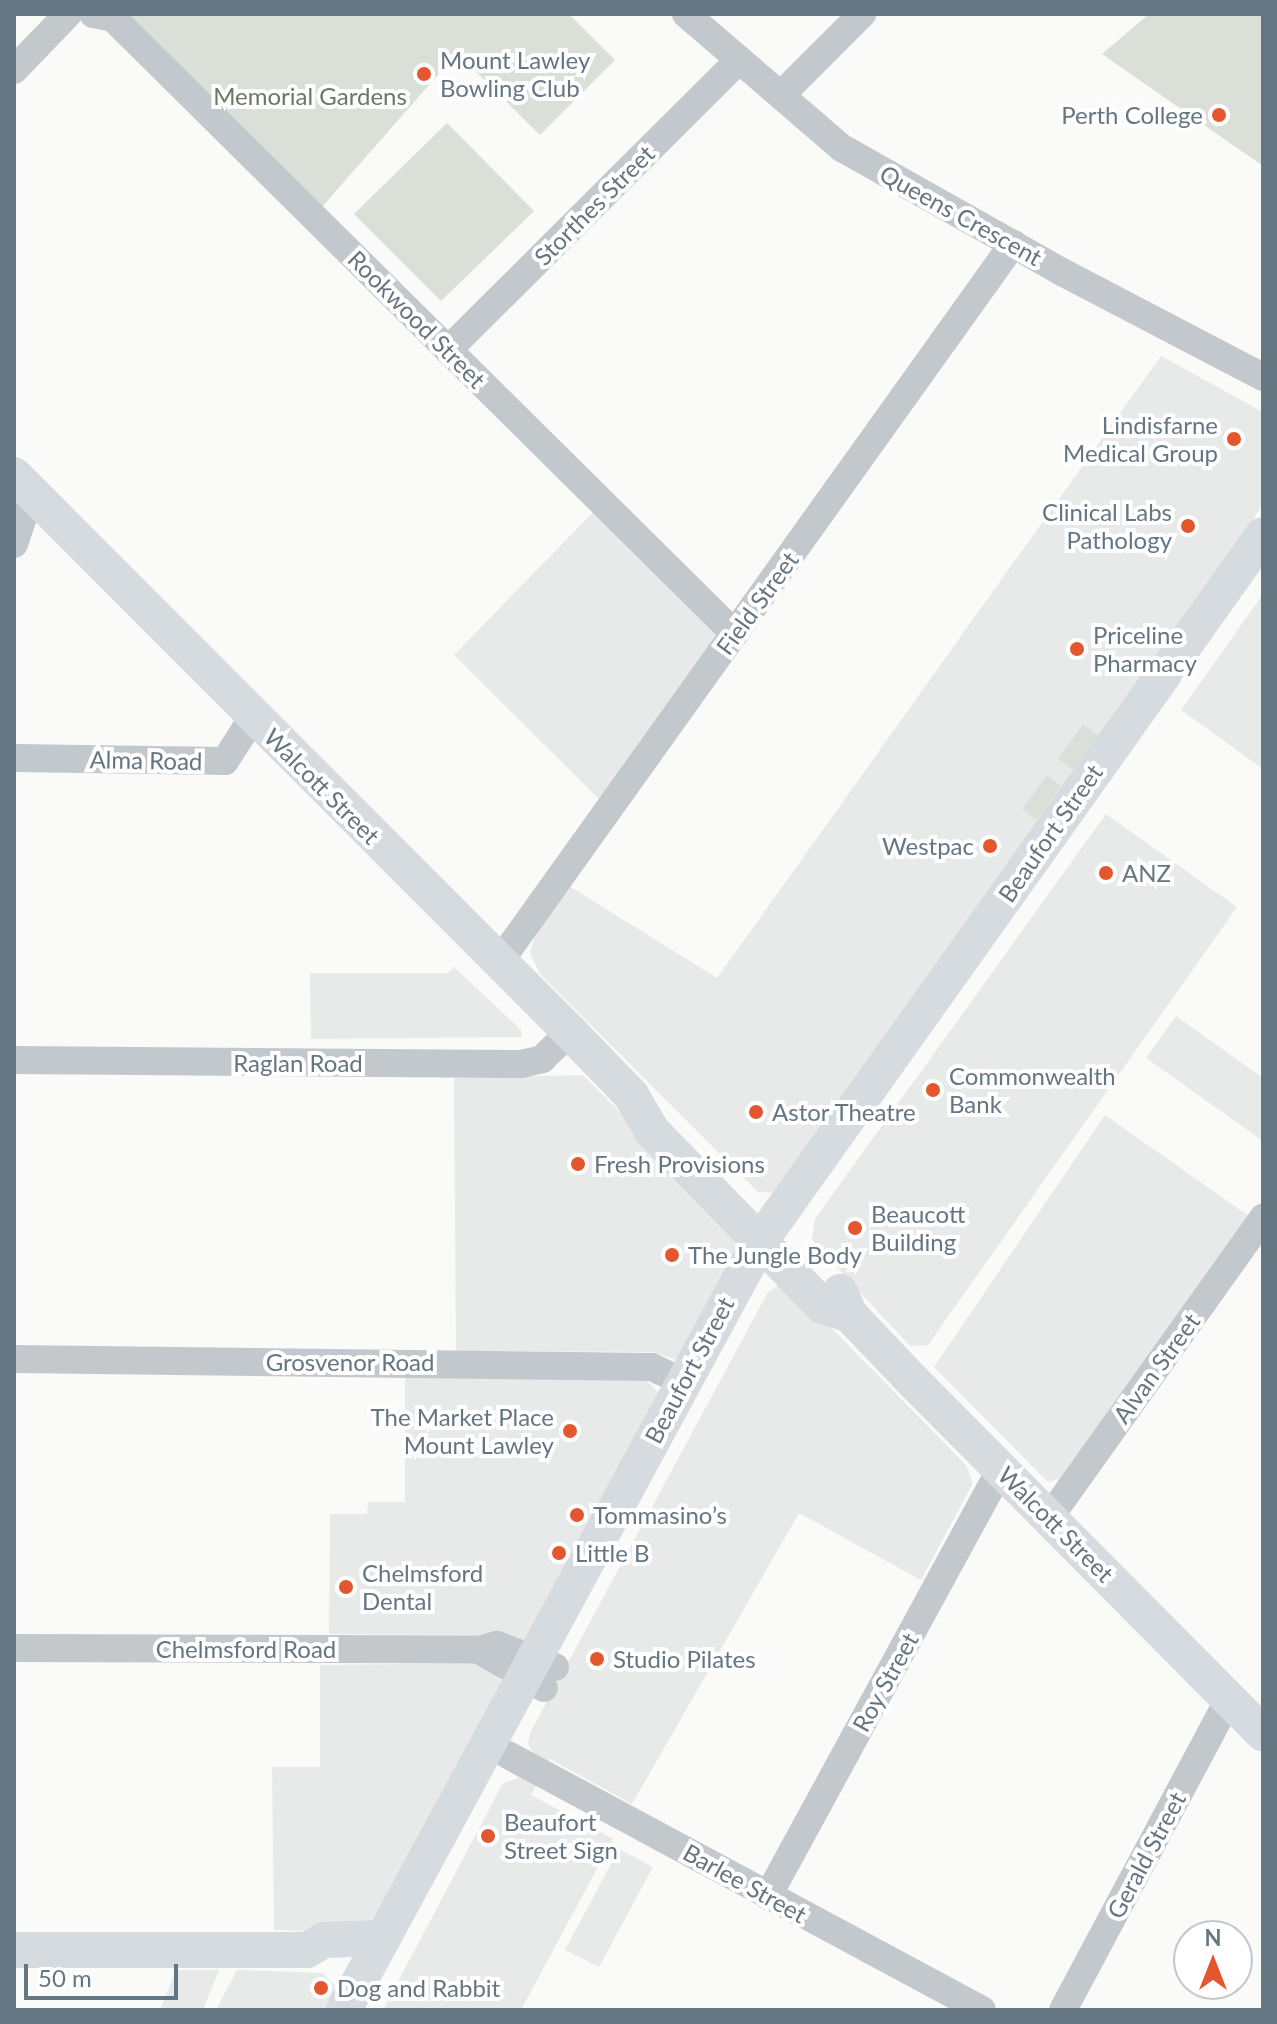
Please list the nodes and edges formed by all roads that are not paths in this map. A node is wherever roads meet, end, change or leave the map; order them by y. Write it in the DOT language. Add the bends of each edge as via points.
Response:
graph roads {
  1 [pos="68,14"];
  2 [pos="93,14"];
  3 [pos="686,14"];
  4 [pos="862,14"];
  5 [pos="739,60"];
  6 [pos="14,70"];
  7 [pos="781,95"];
  8 [pos="1013,244"];
  9 [pos="448,350"];
  10 [pos="1263,377"];
  11 [pos="23,484"];
  12 [pos="1263,535"];
  13 [pos="16,540"];
  14 [pos="1263,577"];
  15 [pos="735,634"];
  16 [pos="253,717"];
  17 [pos="14,758"];
  18 [pos="500,961"];
  19 [pos="570,1032"];
  20 [pos="14,1060"];
  21 [pos="1263,1218"];
  22 [pos="775,1239"];
  23 [pos="14,1359"];
  24 [pos="683,1382"];
  25 [pos="1001,1469"];
  26 [pos="1049,1518"];
  27 [pos="14,1648"];
  28 [pos="539,1673"];
  29 [pos="1229,1699"];
  30 [pos="1263,1733"];
  31 [pos="508,1755"];
  32 [pos="768,1896"];
  33 [pos="383,1938"];
  34 [pos="14,1950"];
  35 [pos="307,1950"];
  36 [pos="363,1999"];
  37 [pos="982,2010"];
  38 [pos="1063,2010"];
  1 -- 6 [label="street"];
  2 -- 9 [label="street, Rookwood Street" via="113,18"];
  3 -- 5 [label="street, Queens Crescent"];
  4 -- 7 [label="street"];
  5 -- 7 [label="street, Queens Crescent"];
  5 -- 9 [label="street, Storthes Street"];
  7 -- 8 [label="street, Queens Crescent" via="842,148"];
  8 -- 10 [label="street, Queens Crescent"];
  8 -- 15 [label="street, Field Street"];
  9 -- 15 [label="street, Rookwood Street"];
  11 -- 13 [label="street"];
  11 -- 16 [label="main road, Walcott Street"];
  12 -- 22 [label="main road, Beaufort Street"];
  14 -- 22 [label="main road, Beaufort Street"];
  15 -- 18 [label="street, Field Street"];
  16 -- 17 [label="street, Alma Road" via="225,761"];
  16 -- 18 [label="main road, Walcott Street"];
  18 -- 19 [label="main road, Walcott Street"];
  19 -- 20 [label="street, Raglan Road" via="542,1059 521,1064"];
  19 -- 22 [label="main road, Walcott Street" via="631,1095 668,1114"];
  21 -- 26 [label="street, Alvan Street"];
  22 -- 24 [label="main road, Beaufort Street"];
  22 -- 25 [label="main road, Walcott Street" via="823,1306 850,1315"];
  22 -- 28 [label="main road, Beaufort Street"];
  23 -- 24 [label="street, Grosvenor Road" via="652,1367"];
  24 -- 28 [label="main road, Beaufort Street"];
  25 -- 26 [label="main road, Walcott Street"];
  25 -- 32 [label="street, Roy Street"];
  26 -- 29 [label="main road, Walcott Street"];
  27 -- 28 [label="street, Chelmsford Road" via="479,1650"];
  28 -- 31 [label="main road, Beaufort Street"];
  28 -- 33 [label="main road, Beaufort Street"];
  29 -- 30 [label="main road, Walcott Street"];
  29 -- 38 [label="street, Gerald Street"];
  31 -- 32 [label="street, Barlee Street"];
  31 -- 36 [label="main road, Beaufort Street"];
  32 -- 37 [label="street, Barlee Street"];
  33 -- 35 [label="main road" via="324,1940"];
  33 -- 36 [label="main road, Beaufort Street"];
  34 -- 35 [label="main road"];
  35 -- 36 [label="main road"];
}
